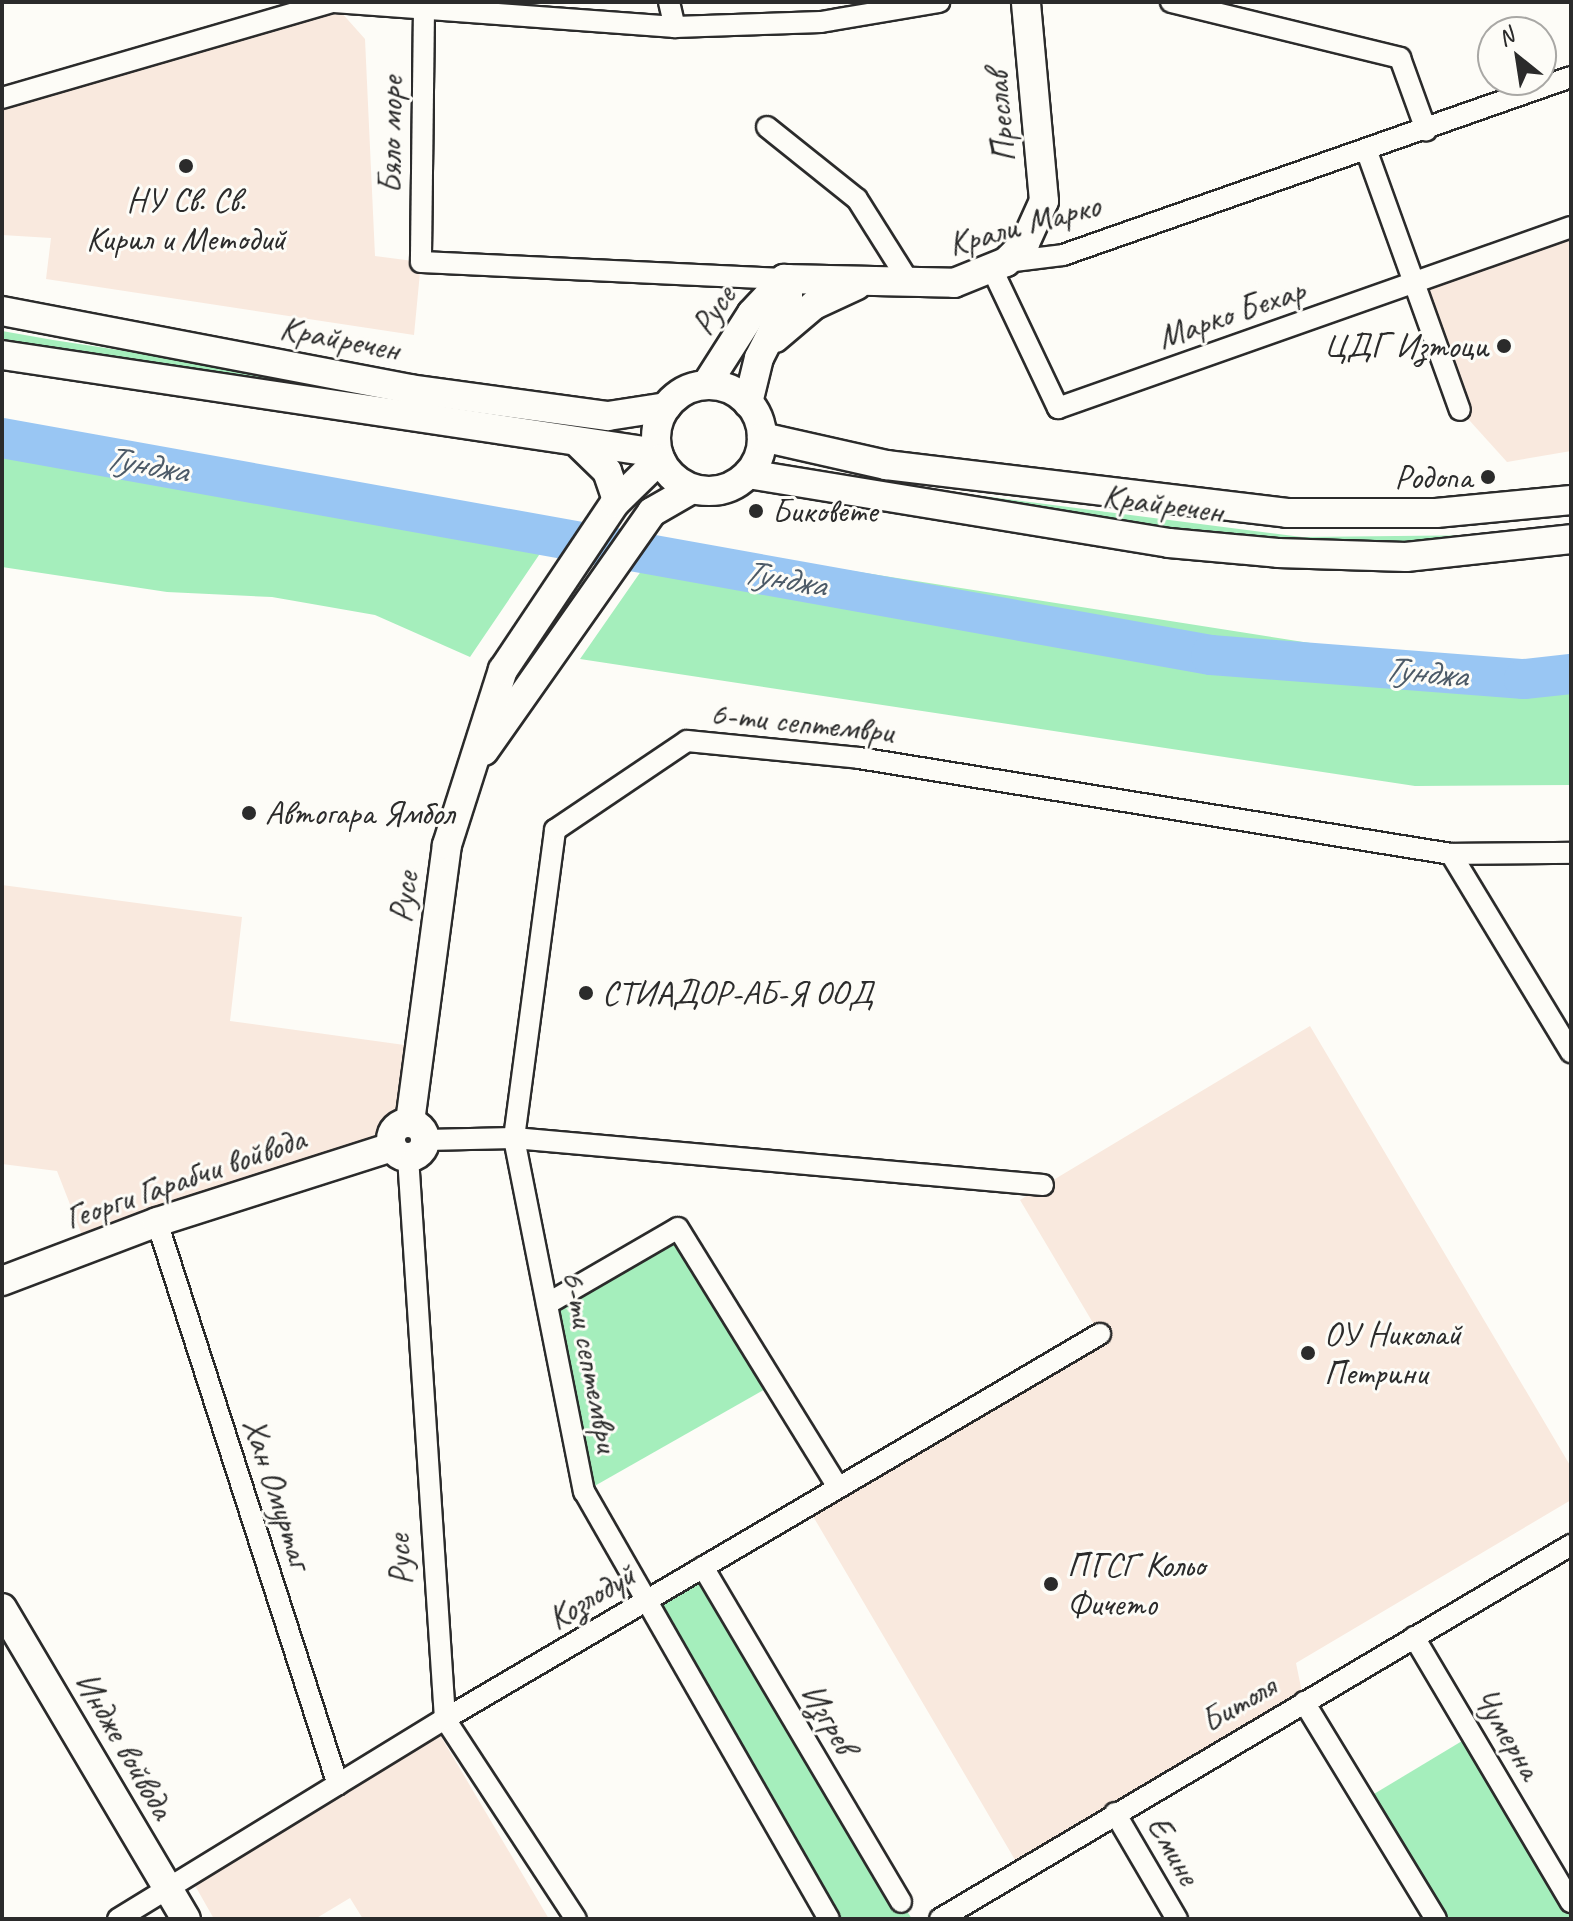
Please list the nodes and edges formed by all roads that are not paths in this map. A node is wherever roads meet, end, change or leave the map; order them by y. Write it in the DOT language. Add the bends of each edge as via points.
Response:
graph roads {
  1 [pos="333,2"];
  2 [pos="669,2"];
  3 [pos="939,2"];
  4 [pos="1026,2"];
  5 [pos="1171,2"];
  6 [pos="424,9"];
  7 [pos="675,27"];
  8 [pos="1571,77"];
  9 [pos="2,98"];
  10 [pos="767,127"];
  11 [pos="1426,130"];
  12 [pos="1367,152"];
  13 [pos="1571,227"];
  14 [pos="421,262"];
  15 [pos="999,266"];
  16 [pos="786,279"];
  17 [pos="863,282"];
  18 [pos="910,283"];
  19 [pos="1415,283"];
  20 [pos="2,311"];
  21 [pos="2,355"];
  22 [pos="759,358"];
  23 [pos="706,385"];
  24 [pos="748,403"];
  25 [pos="666,407"];
  26 [pos="1460,410"];
  27 [pos="762,437"];
  28 [pos="579,444"];
  29 [pos="659,456"];
  30 [pos="748,474"];
  31 [pos="692,489"];
  32 [pos="1571,500"];
  33 [pos="616,502"];
  34 [pos="1571,539"];
  35 [pos="464,778"];
  36 [pos="1571,853"];
  37 [pos="1451,854"];
  38 [pos="1571,1052"];
  39 [pos="514,1138"];
  40 [pos="409,1142"];
  41 [pos="1043,1185"];
  42 [pos="157,1222"];
  43 [pos="2,1281"];
  44 [pos="547,1304"];
  45 [pos="1100,1334"];
  46 [pos="838,1487"];
  47 [pos="1571,1545"];
  48 [pos="703,1567"];
  49 [pos="644,1601"];
  50 [pos="2,1608"];
  51 [pos="1414,1637"];
  52 [pos="1304,1702"];
  53 [pos="445,1719"];
  54 [pos="338,1785"];
  55 [pos="1115,1813"];
  56 [pos="167,1887"];
  57 [pos="901,1902"];
  58 [pos="1571,1902"];
  59 [pos="118,1919"];
  60 [pos="186,1919"];
  61 [pos="576,1919"];
  62 [pos="829,1919"];
  63 [pos="940,1919"];
  64 [pos="1177,1919"];
  65 [pos="1436,1919"];
  1 -- 6 [label="street"];
  1 -- 9 [label="street"];
  2 -- 7 [label="street"];
  3 -- 7 [label="street" via="821,22"];
  4 -- 15 [label="street, Преслав" via="1044,201 1030,235"];
  5 -- 11 [label="street" via="1400,58"];
  6 -- 7 [label="street"];
  6 -- 14 [label="street, Бяло море"];
  8 -- 11 [label="street, Крали Марко"];
  10 -- 18 [label="street" via="857,199"];
  11 -- 12 [label="street, Крали Марко"];
  12 -- 15 [label="street, Крали Марко" via="1063,255"];
  12 -- 19 [label="street"];
  13 -- 19 [label="street, Марко Бехар"];
  14 -- 16 [label="street, Крали Марко"];
  15 -- 18 [label="street, Крали Марко" via="954,283"];
  15 -- 19 [label="street, Марко Бехар" via="1058,408"];
  16 -- 17 [label="street, Крали Марко"];
  16 -- 22 [label="street, Русе" via="788,301"];
  16 -- 23 [label="street, Русе" via="752,313"];
  17 -- 18 [label="street, Крали Марко"];
  17 -- 22 [label="street" via="814,305"];
  19 -- 26 [label="street"];
  20 -- 25 [label="street, Крайречен" via="410,389 608,416"];
  21 -- 28 [label="street, Крайречен"];
  22 -- 24 [label="street, Русе"];
  23 -- 24 [label="street" via="735,392"];
  23 -- 25 [label="street" via="680,394"];
  24 -- 27 [label="street"];
  25 -- 29 [label="street" via="656,434"];
  27 -- 30 [label="street"];
  27 -- 32 [label="street, Крайречен" via="886,465 1287,513 1436,513"];
  28 -- 29 [label="street, Крайречен"];
  28 -- 33 [label="street" via="607,471"];
  29 -- 31 [label="street" via="667,472"];
  29 -- 33 [label="street"];
  30 -- 31 [label="street" via="728,488"];
  30 -- 34 [label="street, Крайречен" via="1169,543 1278,553 1406,557"];
  31 -- 35 [label="street" via="652,512"];
  33 -- 35 [label="street, Русе" via="503,670"];
  35 -- 40 [label="street, Русе" via="447,845"];
  36 -- 37 [label="street, 6-ти септември"];
  37 -- 38 [label="street"];
  37 -- 39 [label="street, 6-ти септември" via="859,758 687,741 555,830"];
  39 -- 40 [label="street"];
  39 -- 41 [label="street"];
  39 -- 44 [label="street, 6-ти септември"];
  40 -- 42 [label="street, Георги Гарабчи войвода"];
  40 -- 53 [label="street, Русе"];
  42 -- 43 [label="street, Георги Гарабчи войвода"];
  42 -- 54 [label="street, Хан Омуртаг"];
  44 -- 46 [label="street" via="678,1228"];
  44 -- 49 [label="street, 6-ти септември" via="584,1492"];
  45 -- 46 [label="street, Козлодуй"];
  46 -- 48 [label="street, Козлодуй"];
  47 -- 51 [label="street, Битоля"];
  48 -- 49 [label="street, Козлодуй"];
  48 -- 57 [label="street, Изгрев"];
  49 -- 53 [label="street, Козлодуй"];
  49 -- 62 [label="street"];
  50 -- 56 [label="street, Индже войвода"];
  51 -- 52 [label="street, Битоля"];
  51 -- 58 [label="street, Чумерна"];
  52 -- 55 [label="street, Битоля"];
  52 -- 65 [label="street"];
  53 -- 54 [label="street, Козлодуй"];
  53 -- 61 [label="street, Русе"];
  54 -- 56 [label="street, Козлодуй"];
  55 -- 63 [label="street, Битоля"];
  55 -- 64 [label="street, Емине"];
  56 -- 59 [label="street, Козлодуй"];
  56 -- 60 [label="street, Индже войвода"];
}
